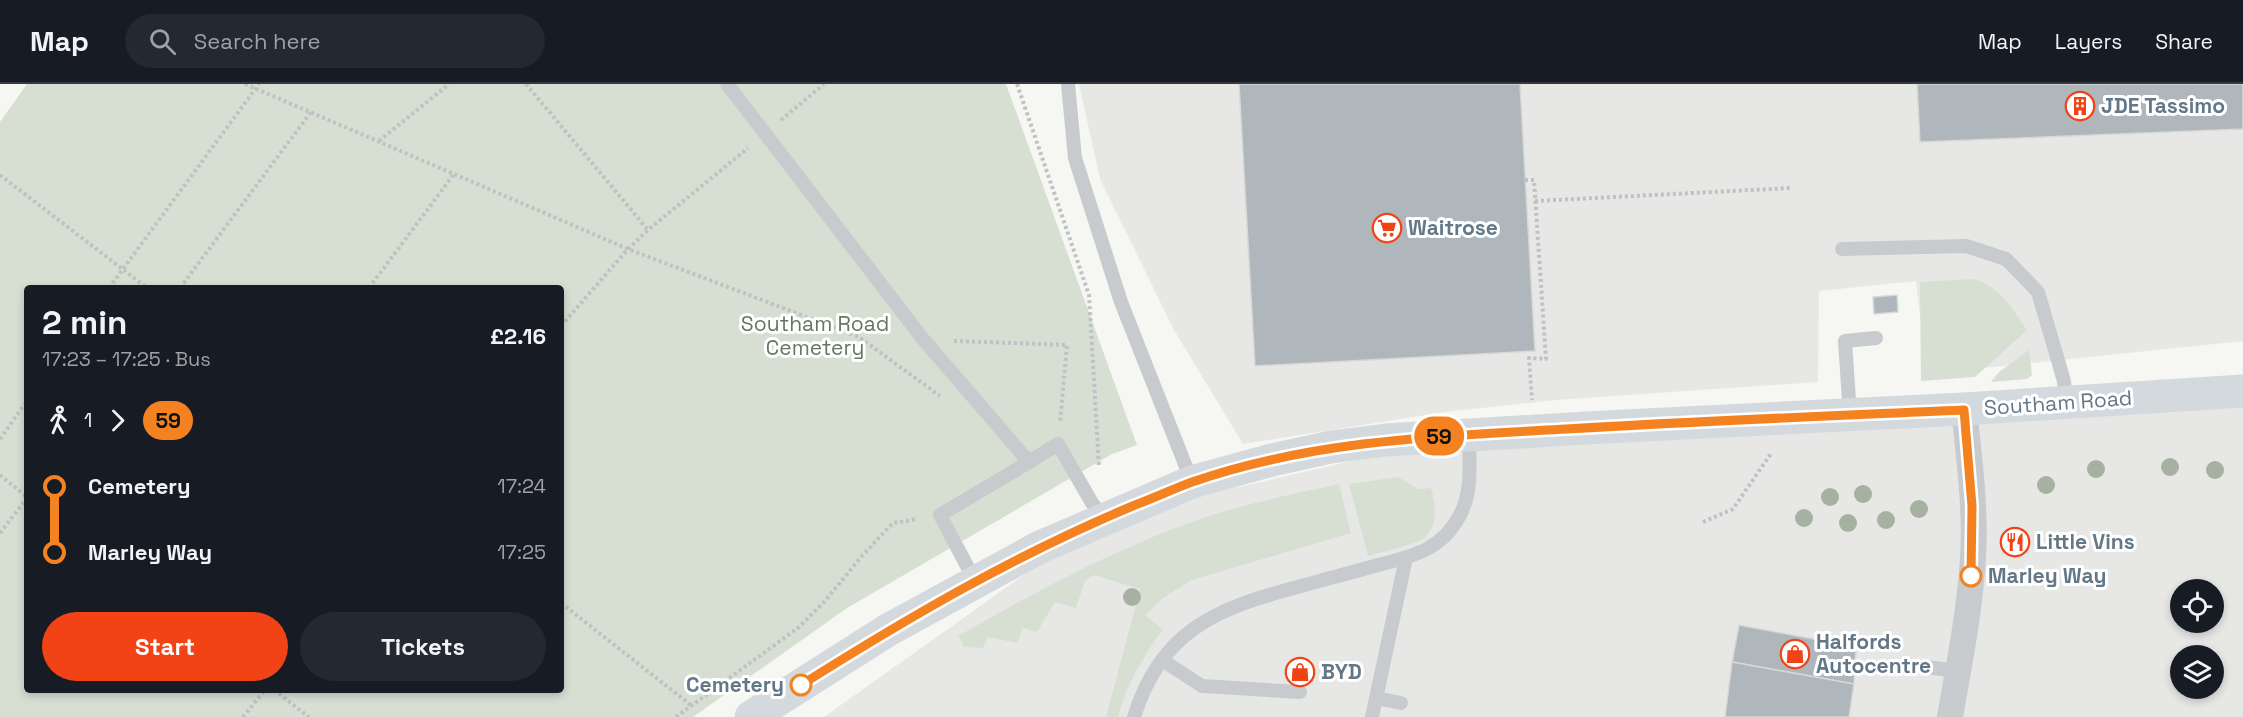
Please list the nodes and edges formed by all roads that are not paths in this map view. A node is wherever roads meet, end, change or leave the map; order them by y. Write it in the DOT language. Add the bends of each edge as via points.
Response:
graph roads {
  1 [pos="727,84"];
  2 [pos="1068,84"];
  3 [pos="1842,249"];
  4 [pos="1876,338"];
  5 [pos="2243,391"];
  6 [pos="2066,402"];
  7 [pos="1964,410"];
  8 [pos="1850,415"];
  9 [pos="1469,434"];
  10 [pos="1029,462"];
  11 [pos="1192,482"];
  12 [pos="1104,518"];
  13 [pos="1406,558"];
  14 [pos="975,581"];
  15 [pos="1162,660"];
  16 [pos="1919,666"];
  17 [pos="1957,671"];
  18 [pos="1300,692"];
  19 [pos="1376,698"];
  20 [pos="1401,703"];
  21 [pos="751,717"];
  22 [pos="1134,717"];
  23 [pos="1372,717"];
  24 [pos="1950,717"];
  1 -- 10 [label="lane" via="923,339"];
  2 -- 11 [label="lane" via="1075,158 1121,302"];
  3 -- 6 [label="lane" via="1966,246 2006,259 2038,292 2064,381"];
  4 -- 8 [label="lane" via="1845,341"];
  5 -- 6 [label="main road, Southam Road"];
  6 -- 7 [label="main road, Southam Road"];
  7 -- 8 [label="main road, Southam Road"];
  7 -- 17 [label="street" via="1973,556"];
  8 -- 9 [label="main road, Southam Road"];
  9 -- 11 [label="main road, Southam Road" via="1331,447"];
  9 -- 13 [label="lane" via="1469,482 1461,514 1437,544"];
  10 -- 12 [label="lane" via="1058,444"];
  10 -- 14 [label="lane" via="939,515"];
  11 -- 12 [label="main road, Southam Road"];
  12 -- 14 [label="main road, Southam Road"];
  13 -- 15 [label="lane" via="1233,606 1181,638"];
  13 -- 19 [label="lane"];
  14 -- 21 [label="main road, Southam Road" via="888,630"];
  15 -- 18 [label="lane" via="1202,686"];
  15 -- 22 [label="lane"];
  16 -- 17 [label="lane"];
  17 -- 24 [label="street"];
  19 -- 20 [label="lane"];
  19 -- 23 [label="lane"];
}
